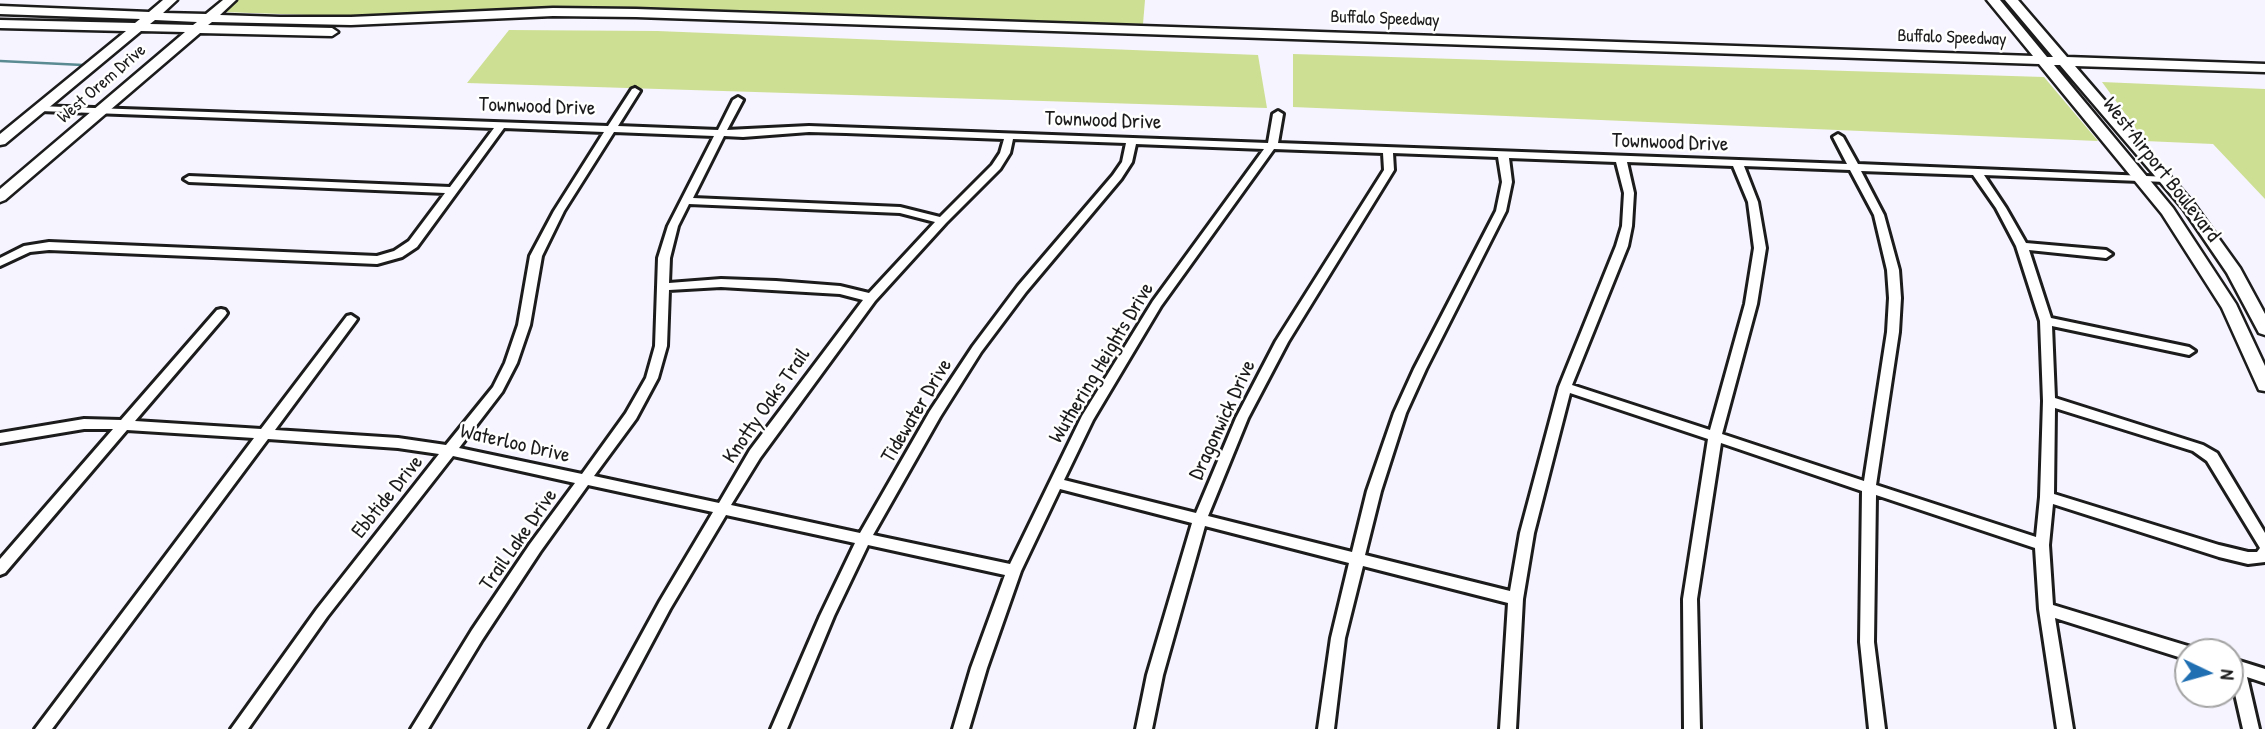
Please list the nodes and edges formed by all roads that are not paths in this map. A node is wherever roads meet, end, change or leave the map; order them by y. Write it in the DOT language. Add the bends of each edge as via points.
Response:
graph roads {
  1 [pos="171,0"];
  2 [pos="230,0"];
  3 [pos="1993,0"];
  4 [pos="2011,0"];
  5 [pos="0,10"];
  6 [pos="151,16"];
  7 [pos="209,18"];
  8 [pos="489,19"];
  9 [pos="351,21"];
  10 [pos="0,24"];
  11 [pos="136,29"];
  12 [pos="194,31"];
  13 [pos="342,32"];
  14 [pos="2054,64"];
  15 [pos="2265,68"];
  16 [pos="2074,73"];
  17 [pos="2265,79"];
  18 [pos="635,91"];
  19 [pos="738,100"];
  20 [pos="40,108"];
  21 [pos="100,111"];
  22 [pos="1278,114"];
  23 [pos="502,125"];
  24 [pos="610,129"];
  25 [pos="720,134"];
  26 [pos="1009,137"];
  27 [pos="1838,137"];
  28 [pos="0,141"];
  29 [pos="1132,141"];
  30 [pos="1271,146"];
  31 [pos="1388,151"];
  32 [pos="1503,155"];
  33 [pos="1621,160"];
  34 [pos="1738,165"];
  35 [pos="1857,169"];
  36 [pos="1976,172"];
  37 [pos="2143,178"];
  38 [pos="189,179"];
  39 [pos="2165,179"];
  40 [pos="453,190"];
  41 [pos="0,197"];
  42 [pos="686,201"];
  43 [pos="942,221"];
  44 [pos="2022,246"];
  45 [pos="398,254"];
  46 [pos="2106,254"];
  47 [pos="4,260"];
  48 [pos="2207,269"];
  49 [pos="664,287"];
  50 [pos="872,298"];
  51 [pos="221,313"];
  52 [pos="351,318"];
  53 [pos="2046,321"];
  54 [pos="2265,329"];
  55 [pos="2189,351"];
  56 [pos="2265,355"];
  57 [pos="2265,385"];
  58 [pos="1565,387"];
  59 [pos="2049,401"];
  60 [pos="124,425"];
  61 [pos="265,433"];
  62 [pos="1715,437"];
  63 [pos="0,438"];
  64 [pos="451,451"];
  65 [pos="585,481"];
  66 [pos="1056,483"];
  67 [pos="1869,489"];
  68 [pos="2047,496"];
  69 [pos="720,510"];
  70 [pos="1200,519"];
  71 [pos="864,539"];
  72 [pos="2042,545"];
  73 [pos="2265,545"];
  74 [pos="2265,552"];
  75 [pos="1356,560"];
  76 [pos="0,569"];
  77 [pos="1014,571"];
  78 [pos="1516,599"];
  79 [pos="2046,609"];
  80 [pos="2174,649"];
  81 [pos="2244,669"];
  82 [pos="2265,676"];
  83 [pos="2244,702"];
  84 [pos="43,729"];
  85 [pos="239,729"];
  86 [pos="419,729"];
  87 [pos="598,729"];
  88 [pos="779,729"];
  89 [pos="961,729"];
  90 [pos="1144,729"];
  91 [pos="1326,729"];
  92 [pos="1508,729"];
  93 [pos="1692,729"];
  94 [pos="1877,729"];
  95 [pos="2065,729"];
  96 [pos="2252,729"];
  1 -- 6 [label="main road, West Orem Drive"];
  2 -- 7 [label="main road, West Orem Drive"];
  3 -- 14 [label="main road, West Airport Boulevard"];
  4 -- 14 [label="main road, West Airport Boulevard"];
  5 -- 6 [label="main road, Buffalo Speedway"];
  6 -- 7 [label="main road, Buffalo Speedway"];
  6 -- 11 [label="main road, West Orem Drive"];
  7 -- 9 [label="main road, Buffalo Speedway"];
  7 -- 12 [label="main road, West Orem Drive"];
  8 -- 9 [label="main road, Buffalo Speedway"];
  8 -- 13 [label="main road, Buffalo Speedway"];
  8 -- 14 [label="main road, Buffalo Speedway" via="632,19"];
  9 -- 13 [label="main road"];
  10 -- 11 [label="main road, Buffalo Speedway"];
  11 -- 12 [label="main road, Buffalo Speedway"];
  11 -- 20 [label="main road, West Orem Drive"];
  12 -- 13 [label="main road, Buffalo Speedway"];
  12 -- 21 [label="main road, West Orem Drive"];
  14 -- 15 [label="main road, Buffalo Speedway"];
  14 -- 16 [label="main road, Buffalo Speedway"];
  14 -- 37 [label="main road, West Airport Boulevard"];
  16 -- 17 [label="main road, Buffalo Speedway"];
  16 -- 39 [label="main road, West Airport Boulevard"];
  18 -- 24 [label="street, Ebbtide Drive"];
  19 -- 25 [label="street, Trail Lake Drive"];
  20 -- 21 [label="street, Townwood Drive"];
  20 -- 28 [label="main road, West Orem Drive"];
  21 -- 23 [label="street, Townwood Drive"];
  21 -- 41 [label="main road, West Orem Drive"];
  22 -- 30 [label="street, Wuthering Heights Drive"];
  23 -- 24 [label="street, Townwood Drive"];
  23 -- 40 [label="street"];
  24 -- 25 [label="street, Townwood Drive"];
  24 -- 64 [label="street, Ebbtide Drive" via="536,256 524,325 511,363 498,389"];
  25 -- 26 [label="street, Townwood Drive" via="809,129"];
  25 -- 42 [label="street, Trail Lake Drive"];
  26 -- 29 [label="street, Townwood Drive"];
  26 -- 43 [label="street, Knotty Oaks Trail" via="996,167"];
  27 -- 35 [label="street"];
  29 -- 30 [label="street, Townwood Drive"];
  29 -- 71 [label="street, Tidewater Drive" via="1117,177 977,349"];
  30 -- 31 [label="street, Townwood Drive"];
  30 -- 66 [label="street, Wuthering Heights Drive" via="1157,304 1087,419"];
  31 -- 32 [label="street, Townwood Drive"];
  31 -- 70 [label="street, Dragonwick Drive" via="1389,170 1282,341 1242,418"];
  32 -- 33 [label="street, Townwood Drive"];
  32 -- 75 [label="street" via="1507,182 1501,211 1400,413"];
  33 -- 34 [label="street, Townwood Drive"];
  33 -- 58 [label="street" via="1629,193 1627,226"];
  34 -- 35 [label="street, Townwood Drive"];
  34 -- 62 [label="street" via="1753,202 1760,248 1751,304"];
  35 -- 36 [label="street, Townwood Drive"];
  35 -- 67 [label="street" via="1887,240 1895,298"];
  36 -- 37 [label="street, Townwood Drive"];
  36 -- 44 [label="street"];
  37 -- 39 [label="street, Townwood Drive"];
  37 -- 48 [label="main road, West Airport Boulevard"];
  38 -- 40 [label="street"];
  39 -- 54 [label="main road, West Airport Boulevard" via="2234,272"];
  40 -- 45 [label="street" via="413,244"];
  42 -- 43 [label="street" via="900,210"];
  42 -- 49 [label="street, Trail Lake Drive" via="664,258"];
  43 -- 50 [label="street, Knotty Oaks Trail"];
  44 -- 46 [label="street"];
  44 -- 53 [label="street"];
  45 -- 47 [label="street" via="377,260 49,246"];
  48 -- 56 [label="main road" via="2231,288"];
  48 -- 57 [label="main road, West Airport Boulevard" via="2231,308"];
  49 -- 50 [label="street" via="776,285 840,290"];
  49 -- 65 [label="street, Trail Lake Drive" via="661,346 652,379"];
  50 -- 69 [label="street, Knotty Oaks Trail" via="787,407"];
  51 -- 60 [label="street"];
  52 -- 61 [label="street"];
  53 -- 55 [label="street"];
  53 -- 59 [label="street"];
  58 -- 62 [label="street"];
  58 -- 78 [label="street" via="1527,533"];
  59 -- 68 [label="street"];
  59 -- 73 [label="street" via="2198,448 2211,457"];
  60 -- 61 [label="street, Waterloo Drive"];
  60 -- 63 [label="street, Waterloo Drive" via="84,424"];
  60 -- 76 [label="street"];
  61 -- 64 [label="street, Waterloo Drive"];
  61 -- 84 [label="street"];
  62 -- 67 [label="street"];
  62 -- 93 [label="street" via="1690,599"];
  64 -- 65 [label="street, Waterloo Drive"];
  64 -- 85 [label="street, Ebbtide Drive" via="345,582"];
  65 -- 69 [label="street, Waterloo Drive"];
  65 -- 86 [label="street, Trail Lake Drive" via="535,548"];
  66 -- 70 [label="street"];
  66 -- 77 [label="street, Wuthering Heights Drive"];
  67 -- 72 [label="street"];
  67 -- 94 [label="street" via="1867,642"];
  68 -- 72 [label="street"];
  68 -- 74 [label="street" via="2219,551 2248,558 2261,558"];
  69 -- 71 [label="street, Waterloo Drive"];
  69 -- 87 [label="street, Knotty Oaks Trail"];
  70 -- 75 [label="street"];
  70 -- 90 [label="street, Dragonwick Drive" via="1155,674"];
  71 -- 77 [label="street, Waterloo Drive"];
  71 -- 88 [label="street, Tidewater Drive"];
  72 -- 79 [label="street"];
  75 -- 78 [label="street"];
  75 -- 91 [label="street" via="1338,638"];
  77 -- 89 [label="street, Wuthering Heights Drive"];
  78 -- 92 [label="street"];
  79 -- 80 [label="street"];
  79 -- 95 [label="street"];
  81 -- 82 [label="street"];
  83 -- 96 [label="street"];
}
